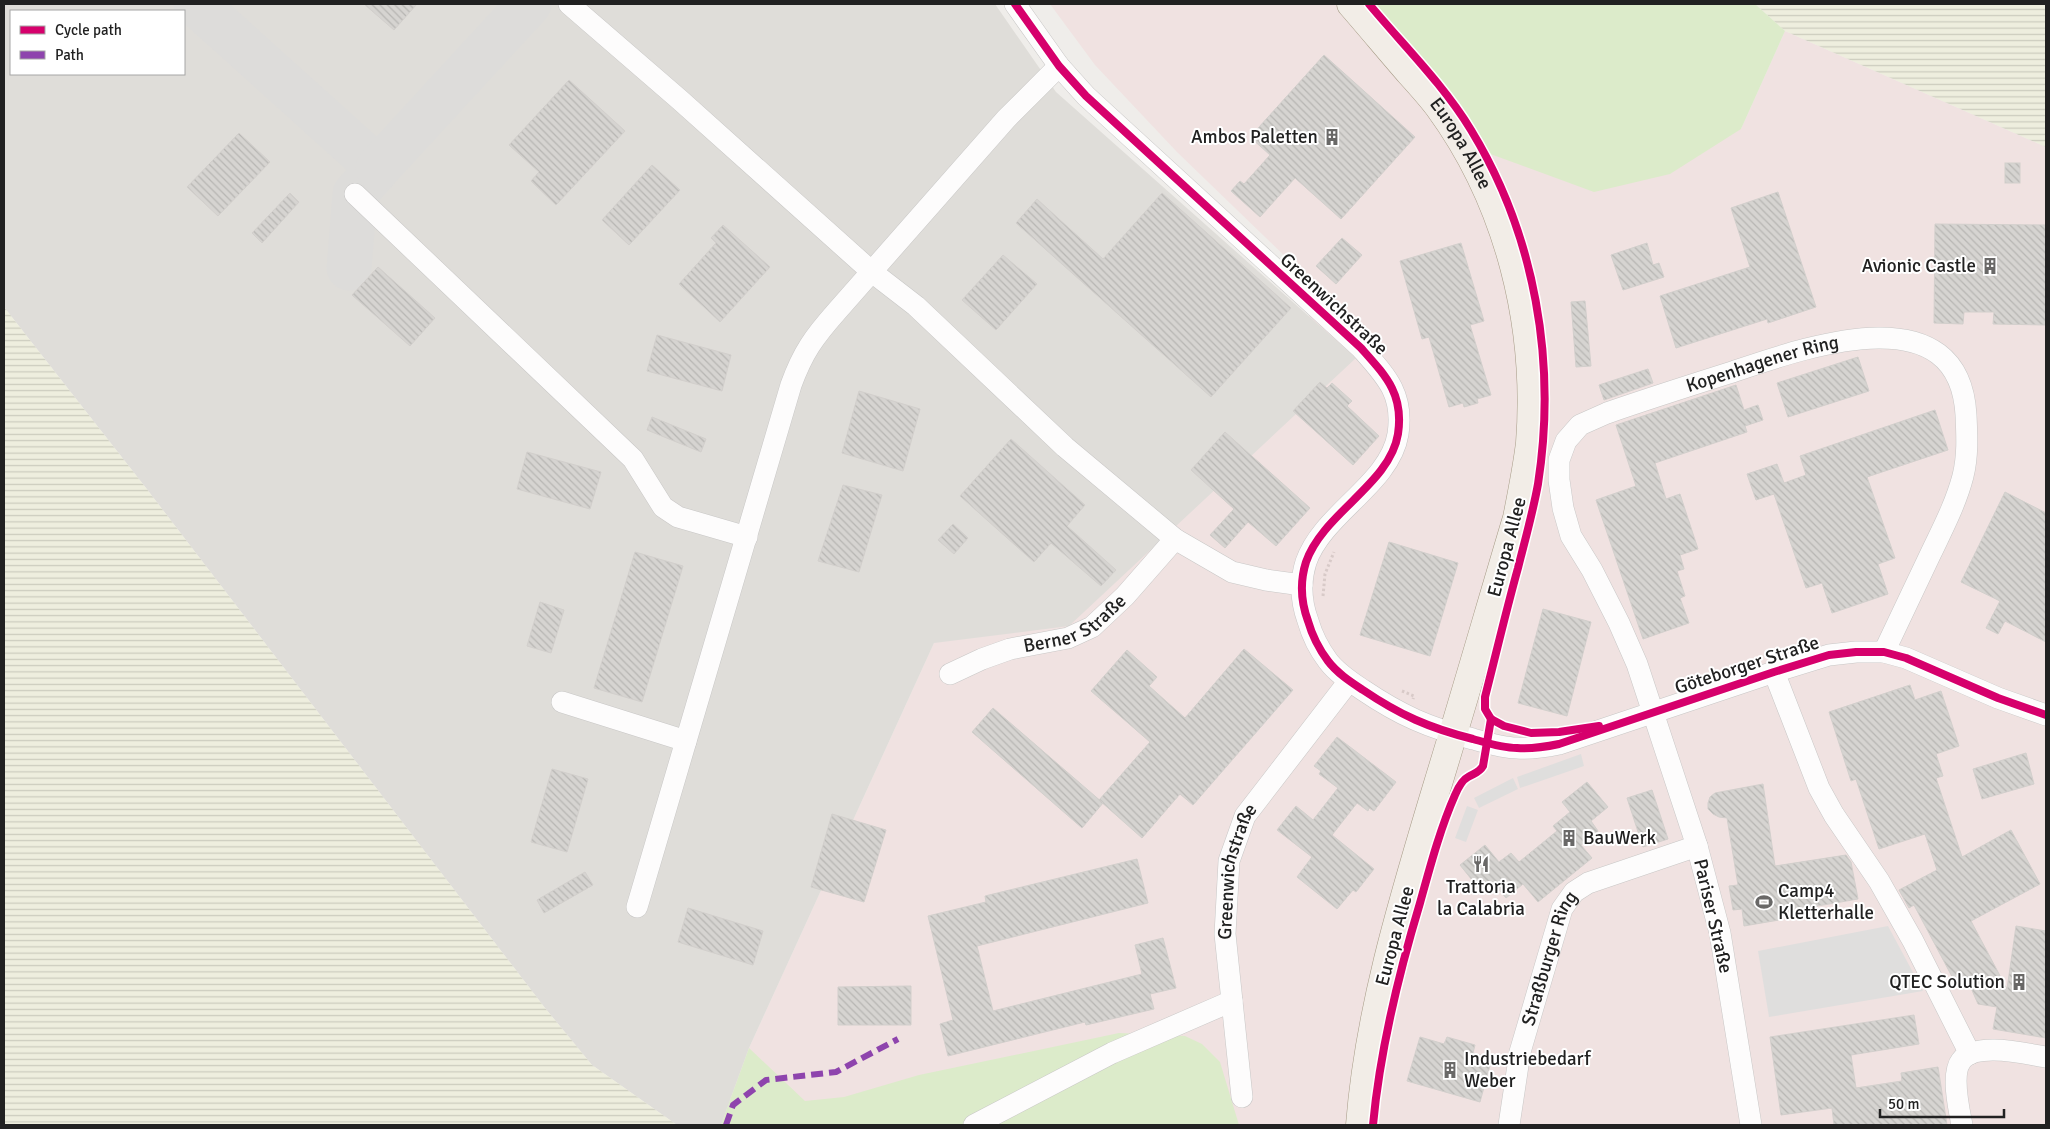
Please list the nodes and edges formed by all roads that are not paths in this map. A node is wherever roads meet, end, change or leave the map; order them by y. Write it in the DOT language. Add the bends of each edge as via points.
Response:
graph roads {
  1 [pos="568,4"];
  2 [pos="1015,4"];
  3 [pos="1351,4"];
  4 [pos="1059,66"];
  5 [pos="355,194"];
  6 [pos="872,272"];
  7 [pos="747,537"];
  8 [pos="1175,539"];
  9 [pos="1302,585"];
  10 [pos="1884,652"];
  11 [pos="1774,672"];
  12 [pos="950,674"];
  13 [pos="1350,681"];
  14 [pos="562,702"];
  15 [pos="1653,712"];
  16 [pos="2046,714"];
  17 [pos="1453,734"];
  18 [pos="686,741"];
  19 [pos="1697,846"];
  20 [pos="637,907"];
  21 [pos="1232,1001"];
  22 [pos="1970,1054"];
  23 [pos="2046,1057"];
  24 [pos="1242,1096"];
  25 [pos="974,1125"];
  26 [pos="1360,1125"];
  27 [pos="1510,1125"];
  28 [pos="1751,1125"];
  29 [pos="1962,1125"];
  1 -- 6 [label="street"];
  2 -- 4 [label="street, Greenwichstraße"];
  3 -- 17 [label="main road, Europa Allee" via="1438,106 1463,144 1500,221 1520,290 1527,332 1532,402 1525,477 1517,518"];
  4 -- 6 [label="street" via="1006,119"];
  4 -- 9 [label="street, Greenwichstraße" via="1132,140 1361,348 1384,373 1395,392 1401,413 1398,437 1389,457 1315,544 1307,560"];
  5 -- 7 [label="street" via="633,459 663,507 678,517"];
  6 -- 7 [label="street" via="814,336 802,357"];
  6 -- 8 [label="street" via="916,306 1051,434"];
  7 -- 18 [label="street"];
  8 -- 9 [label="street" via="1232,572"];
  8 -- 12 [label="street, Berner Straße" via="1125,596 1092,627 1068,638 1010,649"];
  9 -- 13 [label="street, Greenwichstraße" via="1305,614 1320,649"];
  10 -- 11 [label="street, Göteborger Straße" via="1829,655"];
  10 -- 15 [label="street, Kopenhagener Ring" via="1952,510 1963,477 1967,441 1965,401 1951,364 1932,349 1912,341 1871,338 1796,351 1607,413 1580,425 1566,441 1559,460 1559,480 1571,536 1619,623"];
  10 -- 16 [label="street, Göteborger Straße"];
  11 -- 15 [label="street, Göteborger Straße"];
  11 -- 22 [label="street" via="1819,788 1913,940"];
  13 -- 17 [label="street, Greenwichstraße" via="1387,707"];
  13 -- 21 [label="street, Greenwichstraße" via="1245,816 1228,861 1225,934"];
  14 -- 18 [label="street"];
  15 -- 17 [label="street, Göteborger Straße" via="1540,748 1516,748"];
  15 -- 19 [label="street, Pariser Straße"];
  17 -- 26 [label="main road, Europa Allee" via="1380,994 1369,1047"];
  18 -- 20 [label="street"];
  19 -- 27 [label="street, Straßburger Ring" via="1588,883 1574,892 1562,909 1520,1052"];
  19 -- 28 [label="street, Pariser Straße" via="1720,933"];
  21 -- 24 [label="street, Greenwichstraße"];
  21 -- 25 [label="street" via="1112,1053"];
  22 -- 23 [label="street" via="1999,1050"];
  22 -- 29 [label="street" via="1960,1061 1956,1077"];
}
